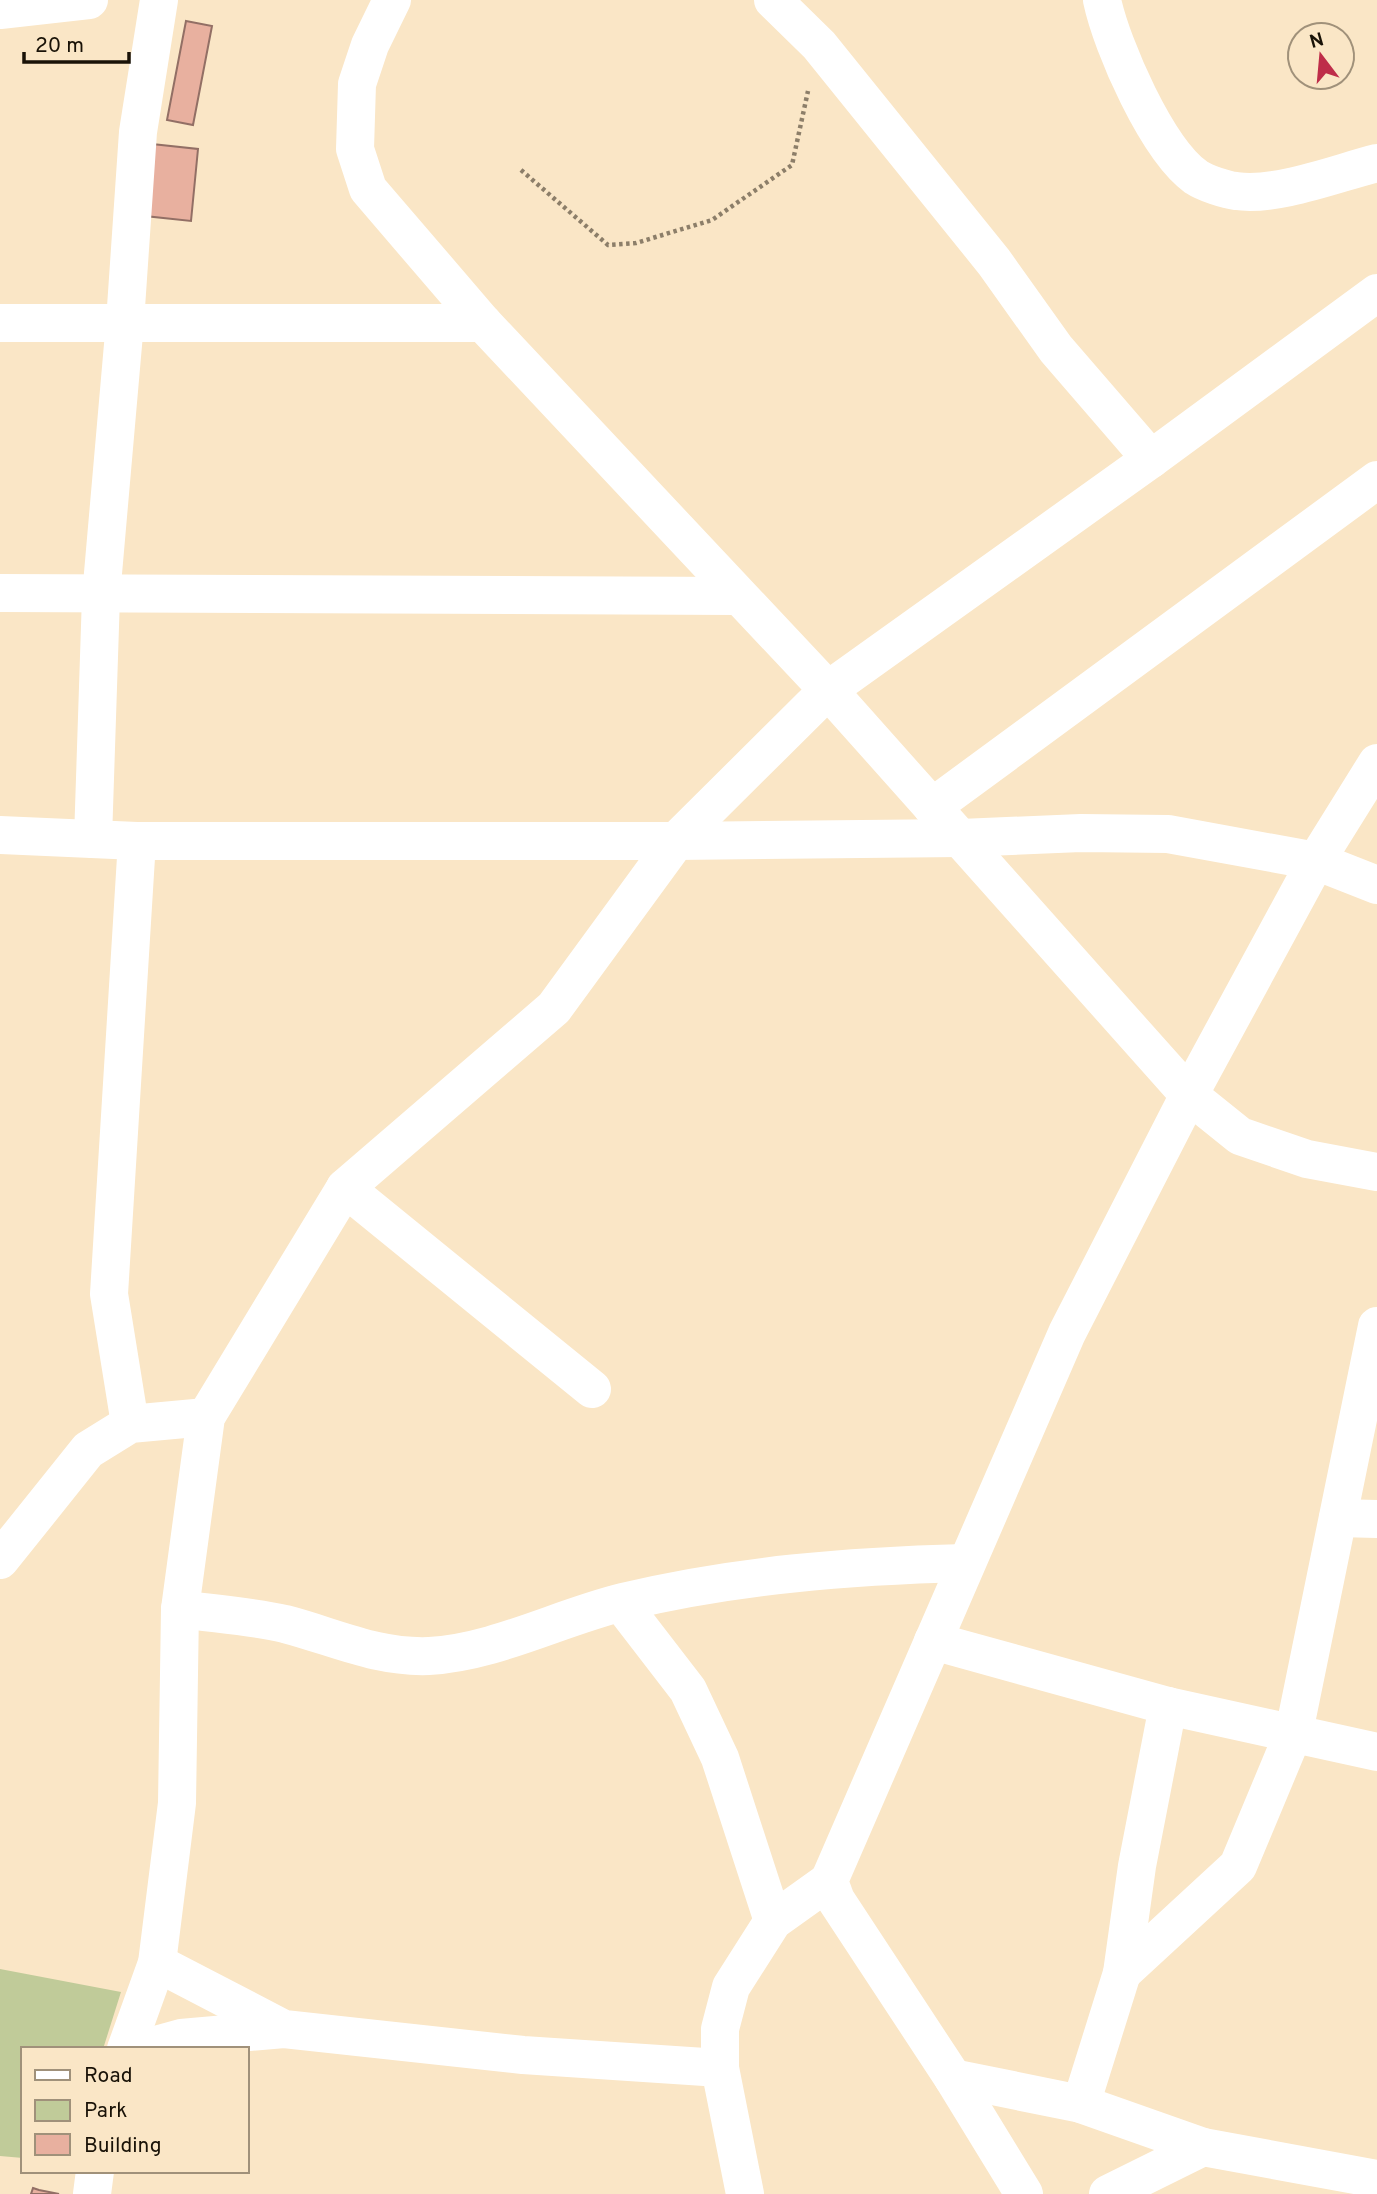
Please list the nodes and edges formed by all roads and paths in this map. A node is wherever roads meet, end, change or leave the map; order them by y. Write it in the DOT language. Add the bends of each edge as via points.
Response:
graph roads {
  1 [pos="89,0"];
  2 [pos="159,0"];
  3 [pos="392,0"];
  4 [pos="773,0"];
  5 [pos="1102,0"];
  6 [pos="0,10"];
  7 [pos="819,46"];
  8 [pos="1377,163"];
  9 [pos="522,170"];
  10 [pos="1377,293"];
  11 [pos="125,322"];
  12 [pos="0,323"];
  13 [pos="483,323"];
  14 [pos="1151,459"];
  15 [pos="1377,480"];
  16 [pos="0,593"];
  17 [pos="101,596"];
  18 [pos="738,596"];
  19 [pos="828,690"];
  20 [pos="1377,762"];
  21 [pos="932,807"];
  22 [pos="0,835"];
  23 [pos="961,838"];
  24 [pos="93,839"];
  25 [pos="137,841"];
  26 [pos="676,841"];
  27 [pos="1316,861"];
  28 [pos="1377,885"];
  29 [pos="1189,1095"];
  30 [pos="1377,1172"];
  31 [pos="345,1188"];
  32 [pos="1377,1326"];
  33 [pos="592,1389"];
  34 [pos="206,1417"];
  35 [pos="130,1424"];
  36 [pos="1338,1518"];
  37 [pos="1377,1519"];
  38 [pos="0,1560"];
  39 [pos="965,1563"];
  40 [pos="621,1603"];
  41 [pos="180,1609"];
  42 [pos="933,1641"];
  43 [pos="1168,1706"];
  44 [pos="1294,1732"];
  45 [pos="1377,1752"];
  46 [pos="830,1881"];
  47 [pos="773,1922"];
  48 [pos="157,1963"];
  49 [pos="1122,1973"];
  50 [pos="284,2029"];
  51 [pos="127,2047"];
  52 [pos="148,2047"];
  53 [pos="720,2068"];
  54 [pos="953,2078"];
  55 [pos="1081,2104"];
  56 [pos="1203,2147"];
  57 [pos="95,2173"];
  58 [pos="1377,2179"];
  59 [pos="92,2194"];
  60 [pos="745,2194"];
  61 [pos="1024,2194"];
  62 [pos="1108,2194"];
  1 -- 6 [label="street"];
  2 -- 11 [label="street" via="138,132"];
  3 -- 13 [label="street" via="357,84 355,149 368,189"];
  4 -- 7 [label="street"];
  5 -- 8 [label="street" via="1157,132 1196,177 1236,191 1264,189"];
  7 -- 9 [label="path" via="792,165 712,220 636,243 608,245"];
  7 -- 14 [label="street" via="994,262 1056,349"];
  10 -- 14 [label="street"];
  11 -- 12 [label="street"];
  11 -- 13 [label="street"];
  11 -- 17 [label="street"];
  13 -- 18 [label="street"];
  14 -- 19 [label="street"];
  15 -- 21 [label="street"];
  16 -- 17 [label="street"];
  17 -- 18 [label="street"];
  17 -- 24 [label="street"];
  18 -- 19 [label="street"];
  19 -- 21 [label="street"];
  19 -- 26 [label="street"];
  20 -- 27 [label="street"];
  21 -- 23 [label="street"];
  22 -- 24 [label="street"];
  23 -- 26 [label="street"];
  23 -- 27 [label="street" via="1168,834"];
  23 -- 29 [label="street"];
  24 -- 25 [label="street"];
  25 -- 26 [label="street"];
  25 -- 35 [label="street" via="109,1294"];
  26 -- 31 [label="street" via="554,1007"];
  27 -- 28 [label="street"];
  27 -- 29 [label="street"];
  29 -- 30 [label="street" via="1240,1136 1307,1159"];
  29 -- 39 [label="street" via="1067,1333"];
  31 -- 33 [label="street"];
  31 -- 34 [label="street"];
  32 -- 36 [label="street"];
  34 -- 35 [label="street"];
  34 -- 41 [label="street"];
  35 -- 38 [label="street" via="88,1450"];
  36 -- 37 [label="street"];
  36 -- 44 [label="street"];
  39 -- 40 [label="street" via="872,1566 734,1580"];
  39 -- 42 [label="street"];
  40 -- 41 [label="street" via="488,1646 430,1656 382,1654 283,1624"];
  40 -- 47 [label="street" via="688,1690 720,1758"];
  41 -- 48 [label="street" via="177,1803"];
  42 -- 43 [label="street"];
  42 -- 46 [label="street"];
  43 -- 44 [label="street"];
  43 -- 49 [label="street"];
  44 -- 45 [label="street"];
  44 -- 49 [label="street" via="1238,1866"];
  46 -- 47 [label="street"];
  46 -- 54 [label="street" via="836,1900"];
  47 -- 53 [label="street" via="731,1987 720,2029"];
  48 -- 50 [label="street"];
  48 -- 51 [label="street"];
  49 -- 55 [label="street"];
  50 -- 52 [label="street" via="181,2038"];
  50 -- 53 [label="street" via="523,2055"];
  53 -- 60 [label="street"];
  54 -- 55 [label="street"];
  54 -- 61 [label="street"];
  55 -- 56 [label="street"];
  56 -- 58 [label="street"];
  56 -- 62 [label="street"];
  57 -- 59 [label="street"];
}
